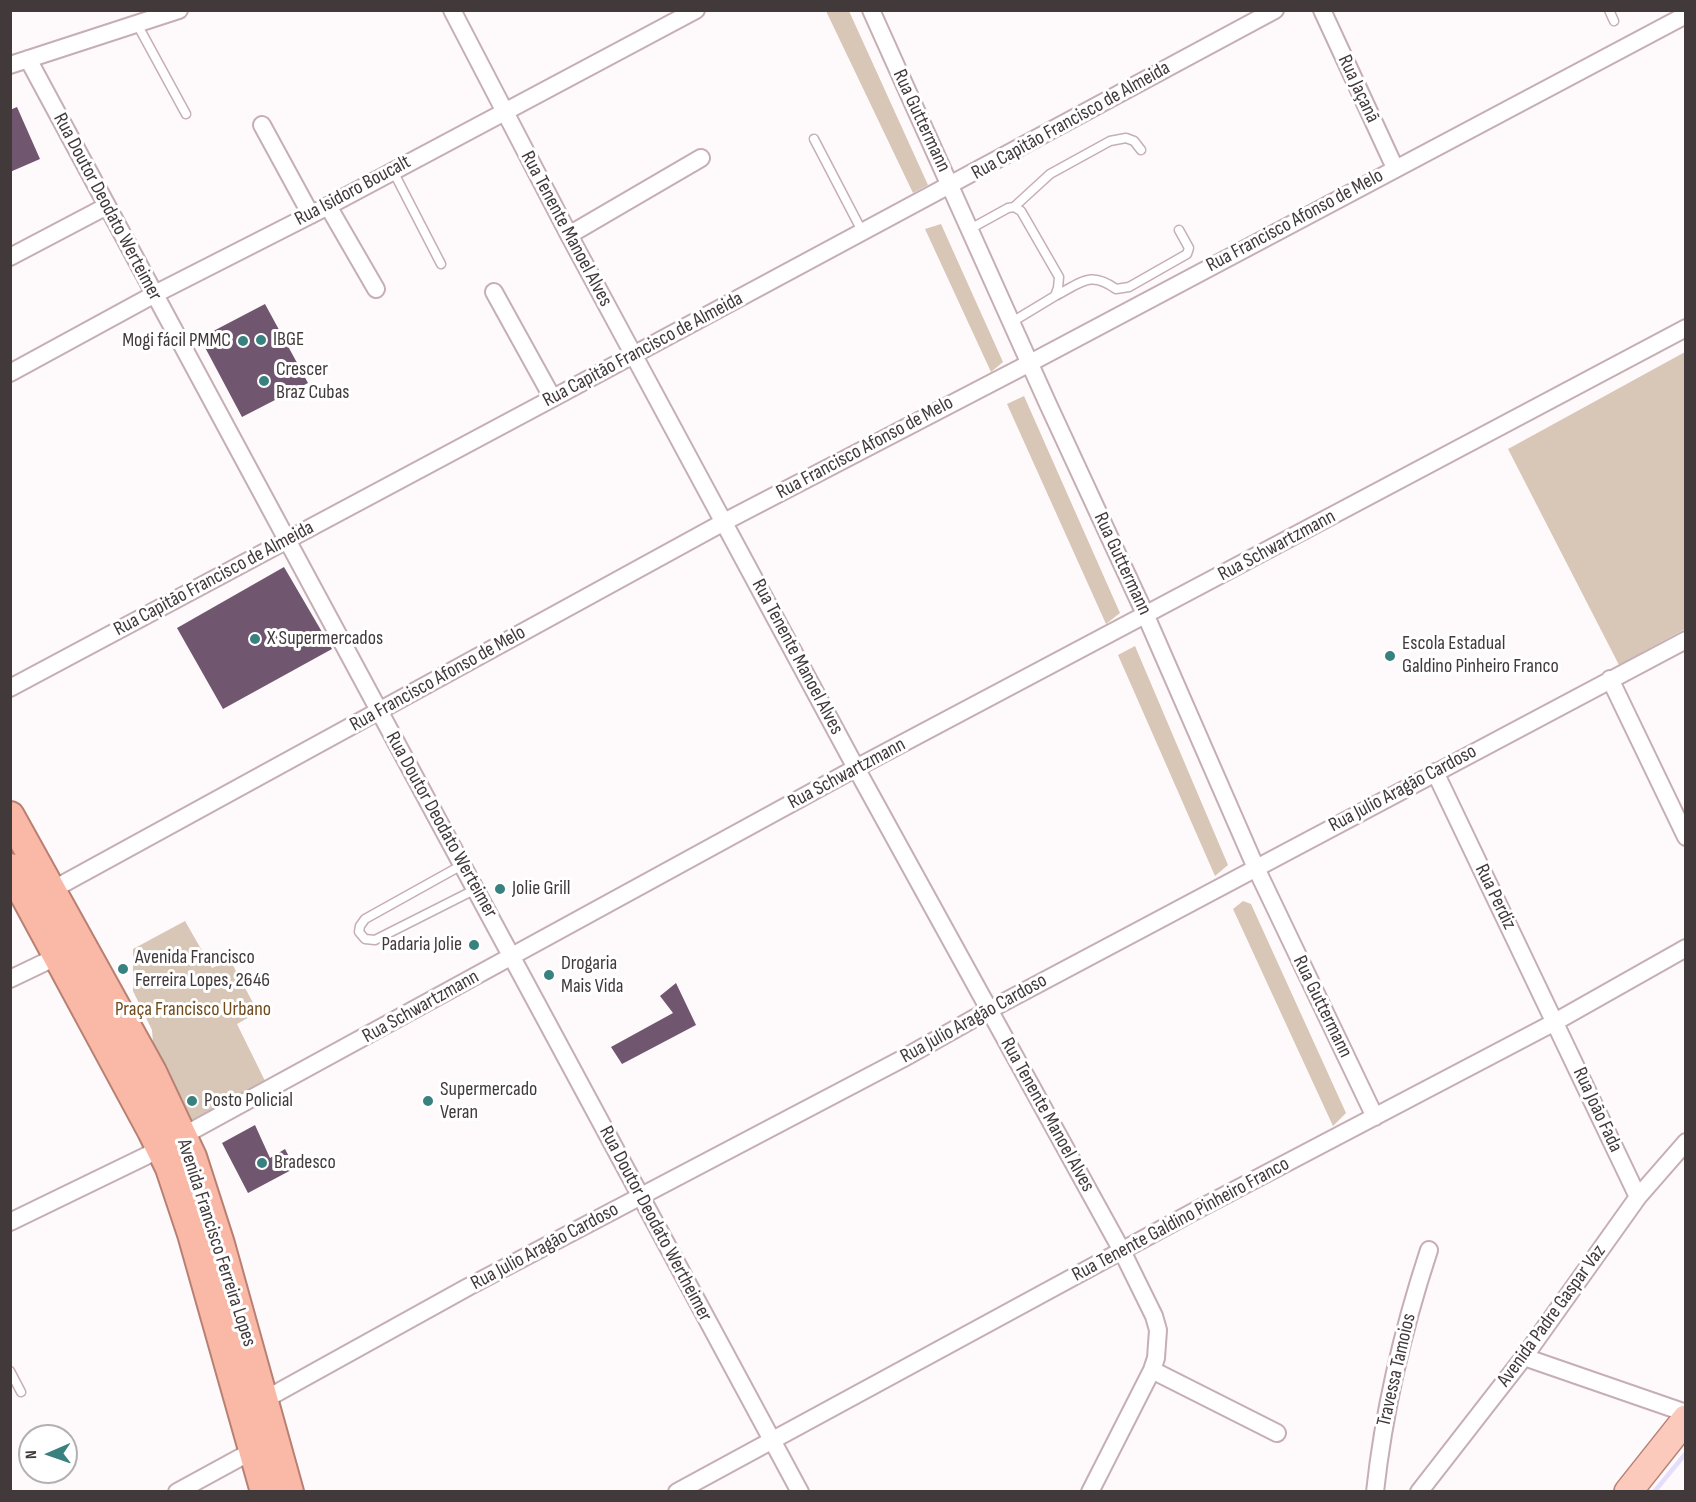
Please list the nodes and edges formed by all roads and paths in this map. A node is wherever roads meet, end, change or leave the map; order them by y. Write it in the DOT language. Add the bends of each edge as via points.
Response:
graph roads {
  1 [pos="452,10"];
  2 [pos="696,10"];
  3 [pos="871,10"];
  4 [pos="1275,10"];
  5 [pos="1322,10"];
  6 [pos="1609,10"];
  7 [pos="170,12"];
  8 [pos="1686,15"];
  9 [pos="1614,21"];
  10 [pos="137,24"];
  11 [pos="28,59"];
  12 [pos="10,65"];
  13 [pos="504,112"];
  14 [pos="186,114"];
  15 [pos="262,125"];
  16 [pos="814,139"];
  17 [pos="1141,150"];
  18 [pos="702,158"];
  19 [pos="1395,168"];
  20 [pos="393,170"];
  21 [pos="951,186"];
  22 [pos="106,206"];
  23 [pos="328,206"];
  24 [pos="1014,207"];
  25 [pos="310,215"];
  26 [pos="970,229"];
  27 [pos="1179,230"];
  28 [pos="864,233"];
  29 [pos="569,235"];
  30 [pos="10,257"];
  31 [pos="441,264"];
  32 [pos="376,289"];
  33 [pos="494,292"];
  34 [pos="155,294"];
  35 [pos="1055,296"];
  36 [pos="1012,322"];
  37 [pos="1686,328"];
  38 [pos="634,356"];
  39 [pos="1030,363"];
  40 [pos="10,373"];
  41 [pos="552,398"];
  42 [pos="724,522"];
  43 [pos="286,541"];
  44 [pos="1146,616"];
  45 [pos="1686,640"];
  46 [pos="1610,679"];
  47 [pos="10,688"];
  48 [pos="379,712"];
  49 [pos="856,768"];
  50 [pos="1435,772"];
  51 [pos="10,816"];
  52 [pos="1686,837"];
  53 [pos="462,865"];
  54 [pos="10,868"];
  55 [pos="1256,868"];
  56 [pos="476,889"];
  57 [pos="50,891"];
  58 [pos="1686,948"];
  59 [pos="58,956"];
  60 [pos="512,956"];
  61 [pos="10,979"];
  62 [pos="989,1010"];
  63 [pos="1555,1022"];
  64 [pos="1375,1117"];
  65 [pos="172,1142"];
  66 [pos="1686,1142"];
  67 [pos="641,1197"];
  68 [pos="1638,1197"];
  69 [pos="10,1222"];
  70 [pos="1430,1250"];
  71 [pos="1122,1251"];
  72 [pos="1524,1357"];
  73 [pos="1152,1370"];
  74 [pos="10,1371"];
  75 [pos="21,1392"];
  76 [pos="255,1410"];
  77 [pos="1686,1413"];
  78 [pos="1686,1419"];
  79 [pos="1277,1433"];
  80 [pos="772,1440"];
  81 [pos="254,1450"];
  82 [pos="177,1491"];
  83 [pos="265,1491"];
  84 [pos="289,1491"];
  85 [pos="677,1491"];
  86 [pos="800,1491"];
  87 [pos="1090,1491"];
  88 [pos="1375,1491"];
  89 [pos="1419,1491"];
  90 [pos="1628,1491"];
  1 -- 13 [label="street, Rua Tenente Manoel Alves"];
  2 -- 13 [label="street, Rua Isidoro Boucalt"];
  3 -- 21 [label="street, Rua Guttermann"];
  4 -- 21 [label="street, Rua Capitão Francisco de Almeida"];
  5 -- 19 [label="street, Rua Jaçanã"];
  6 -- 9 [label="lane"];
  7 -- 10 [label="street"];
  8 -- 19 [label="street, Rua Francisco Afonso de Melo"];
  10 -- 11 [label="street"];
  10 -- 14 [label="lane"];
  11 -- 12 [label="street"];
  11 -- 22 [label="street, Rua Doutor Deodato Werteimer"];
  13 -- 20 [label="street, Rua Isidoro Boucalt"];
  13 -- 29 [label="street, Rua Tenente Manoel Alves"];
  15 -- 25 [label="street"];
  16 -- 28 [label="lane"];
  17 -- 24 [label="lane" via="1126,138 1110,141 1050,174"];
  18 -- 29 [label="street"];
  19 -- 39 [label="street, Rua Francisco Afonso de Melo"];
  20 -- 23 [label="street, Rua Isidoro Boucalt"];
  20 -- 31 [label="lane"];
  21 -- 26 [label="street, Rua Guttermann"];
  21 -- 28 [label="street, Rua Capitão Francisco de Almeida"];
  22 -- 30 [label="street"];
  22 -- 34 [label="street, Rua Doutor Deodato Werteimer"];
  23 -- 25 [label="street, Rua Isidoro Boucalt"];
  23 -- 32 [label="street"];
  24 -- 26 [label="lane"];
  24 -- 35 [label="lane" via="1021,211 1059,277"];
  25 -- 34 [label="street, Rua Isidoro Boucalt"];
  26 -- 36 [label="street, Rua Guttermann"];
  27 -- 35 [label="lane" via="1189,248 1187,254 1129,287 1116,289 1092,278"];
  28 -- 38 [label="street, Rua Capitão Francisco de Almeida"];
  29 -- 38 [label="street, Rua Tenente Manoel Alves"];
  33 -- 41 [label="street"];
  34 -- 40 [label="street, Rua Isidoro Boucalt"];
  34 -- 43 [label="street, Rua Doutor Deodato Werteimer"];
  35 -- 36 [label="lane"];
  36 -- 39 [label="street, Rua Guttermann"];
  37 -- 44 [label="street, Rua Schwartzmann"];
  38 -- 41 [label="street, Rua Capitão Francisco de Almeida"];
  38 -- 42 [label="street, Rua Tenente Manoel Alves"];
  39 -- 42 [label="street, Rua Francisco Afonso de Melo"];
  39 -- 44 [label="street, Rua Guttermann"];
  41 -- 43 [label="street, Rua Capitão Francisco de Almeida"];
  42 -- 48 [label="street, Rua Francisco Afonso de Melo"];
  42 -- 49 [label="street, Rua Tenente Manoel Alves"];
  43 -- 47 [label="street, Rua Capitão Francisco de Almeida"];
  43 -- 48 [label="street, Rua Doutor Deodato Werteimer"];
  44 -- 49 [label="street, Rua Schwartzmann"];
  44 -- 55 [label="street, Rua Guttermann"];
  45 -- 46 [label="street, Rua Julio Aragão Cardoso"];
  46 -- 50 [label="street, Rua Julio Aragão Cardoso"];
  46 -- 52 [label="street"];
  48 -- 53 [label="street, Rua Doutor Deodato Werteimer"];
  48 -- 57 [label="street, Rua Francisco Afonso de Melo"];
  49 -- 60 [label="street, Rua Schwartzmann"];
  49 -- 62 [label="street, Rua Tenente Manoel Alves"];
  50 -- 55 [label="street, Rua Julio Aragão Cardoso"];
  50 -- 63 [label="street, Rua Perdiz"];
  51 -- 57 [label="highway, Avenida Francisco Ferreira Lopes"];
  53 -- 56 [label="street, Rua Doutor Deodato Werteimer"];
  53 -- 56 [label="lane" via="366,919 359,932 365,939 375,940"];
  54 -- 59 [label="highway, Avenida Francisco Ferreira Lopes"];
  55 -- 62 [label="street, Rua Julio Aragão Cardoso"];
  55 -- 64 [label="street, Rua Guttermann"];
  56 -- 60 [label="street, Rua Doutor Deodato Werteimer"];
  57 -- 65 [label="highway, Avenida Francisco Ferreira Lopes" via="152,1072"];
  58 -- 63 [label="street, Rua Tenente Galdino Pinheiro Franco"];
  59 -- 61 [label="street"];
  59 -- 65 [label="highway, Avenida Francisco Ferreira Lopes"];
  60 -- 65 [label="street, Rua Schwartzmann"];
  60 -- 67 [label="street, Rua Doutor Deodato Wertheimer"];
  62 -- 67 [label="street, Rua Julio Aragão Cardoso"];
  62 -- 71 [label="street, Rua Tenente Manoel Alves"];
  63 -- 64 [label="street, Rua Tenente Galdino Pinheiro Franco"];
  63 -- 68 [label="street, Rua João Fada"];
  64 -- 71 [label="street, Rua Tenente Galdino Pinheiro Franco"];
  65 -- 69 [label="street, Rua Schwartzmann"];
  65 -- 76 [label="highway, Avenida Francisco Ferreira Lopes" via="170,1167"];
  66 -- 68 [label="street, Avenida Padre Gaspar Vaz"];
  67 -- 76 [label="street, Rua Julio Aragão Cardoso" via="468,1287"];
  67 -- 80 [label="street, Rua Doutor Deodato Wertheimer"];
  68 -- 72 [label="street, Avenida Padre Gaspar Vaz"];
  70 -- 88 [label="street, Travessa Tamoios" via="1395,1369"];
  71 -- 73 [label="street, Rua Tenente Manoel Alves" via="1158,1330"];
  71 -- 80 [label="street, Rua Tenente Galdino Pinheiro Franco"];
  72 -- 77 [label="street"];
  72 -- 89 [label="street, Avenida Padre Gaspar Vaz"];
  73 -- 79 [label="street"];
  73 -- 87 [label="street, Rua Tenente Manoel Alves"];
  74 -- 75 [label="lane"];
  76 -- 81 [label="highway, Avenida Francisco Ferreira Lopes"];
  76 -- 84 [label="highway, Avenida Francisco Ferreira Lopes"];
  78 -- 90 [label="main road"];
  80 -- 85 [label="street, Rua Tenente Galdino Pinheiro Franco"];
  80 -- 86 [label="street, Rua Doutor Deodato Wertheimer"];
  81 -- 82 [label="street"];
  81 -- 83 [label="highway, Avenida Francisco Ferreira Lopes"];
}
